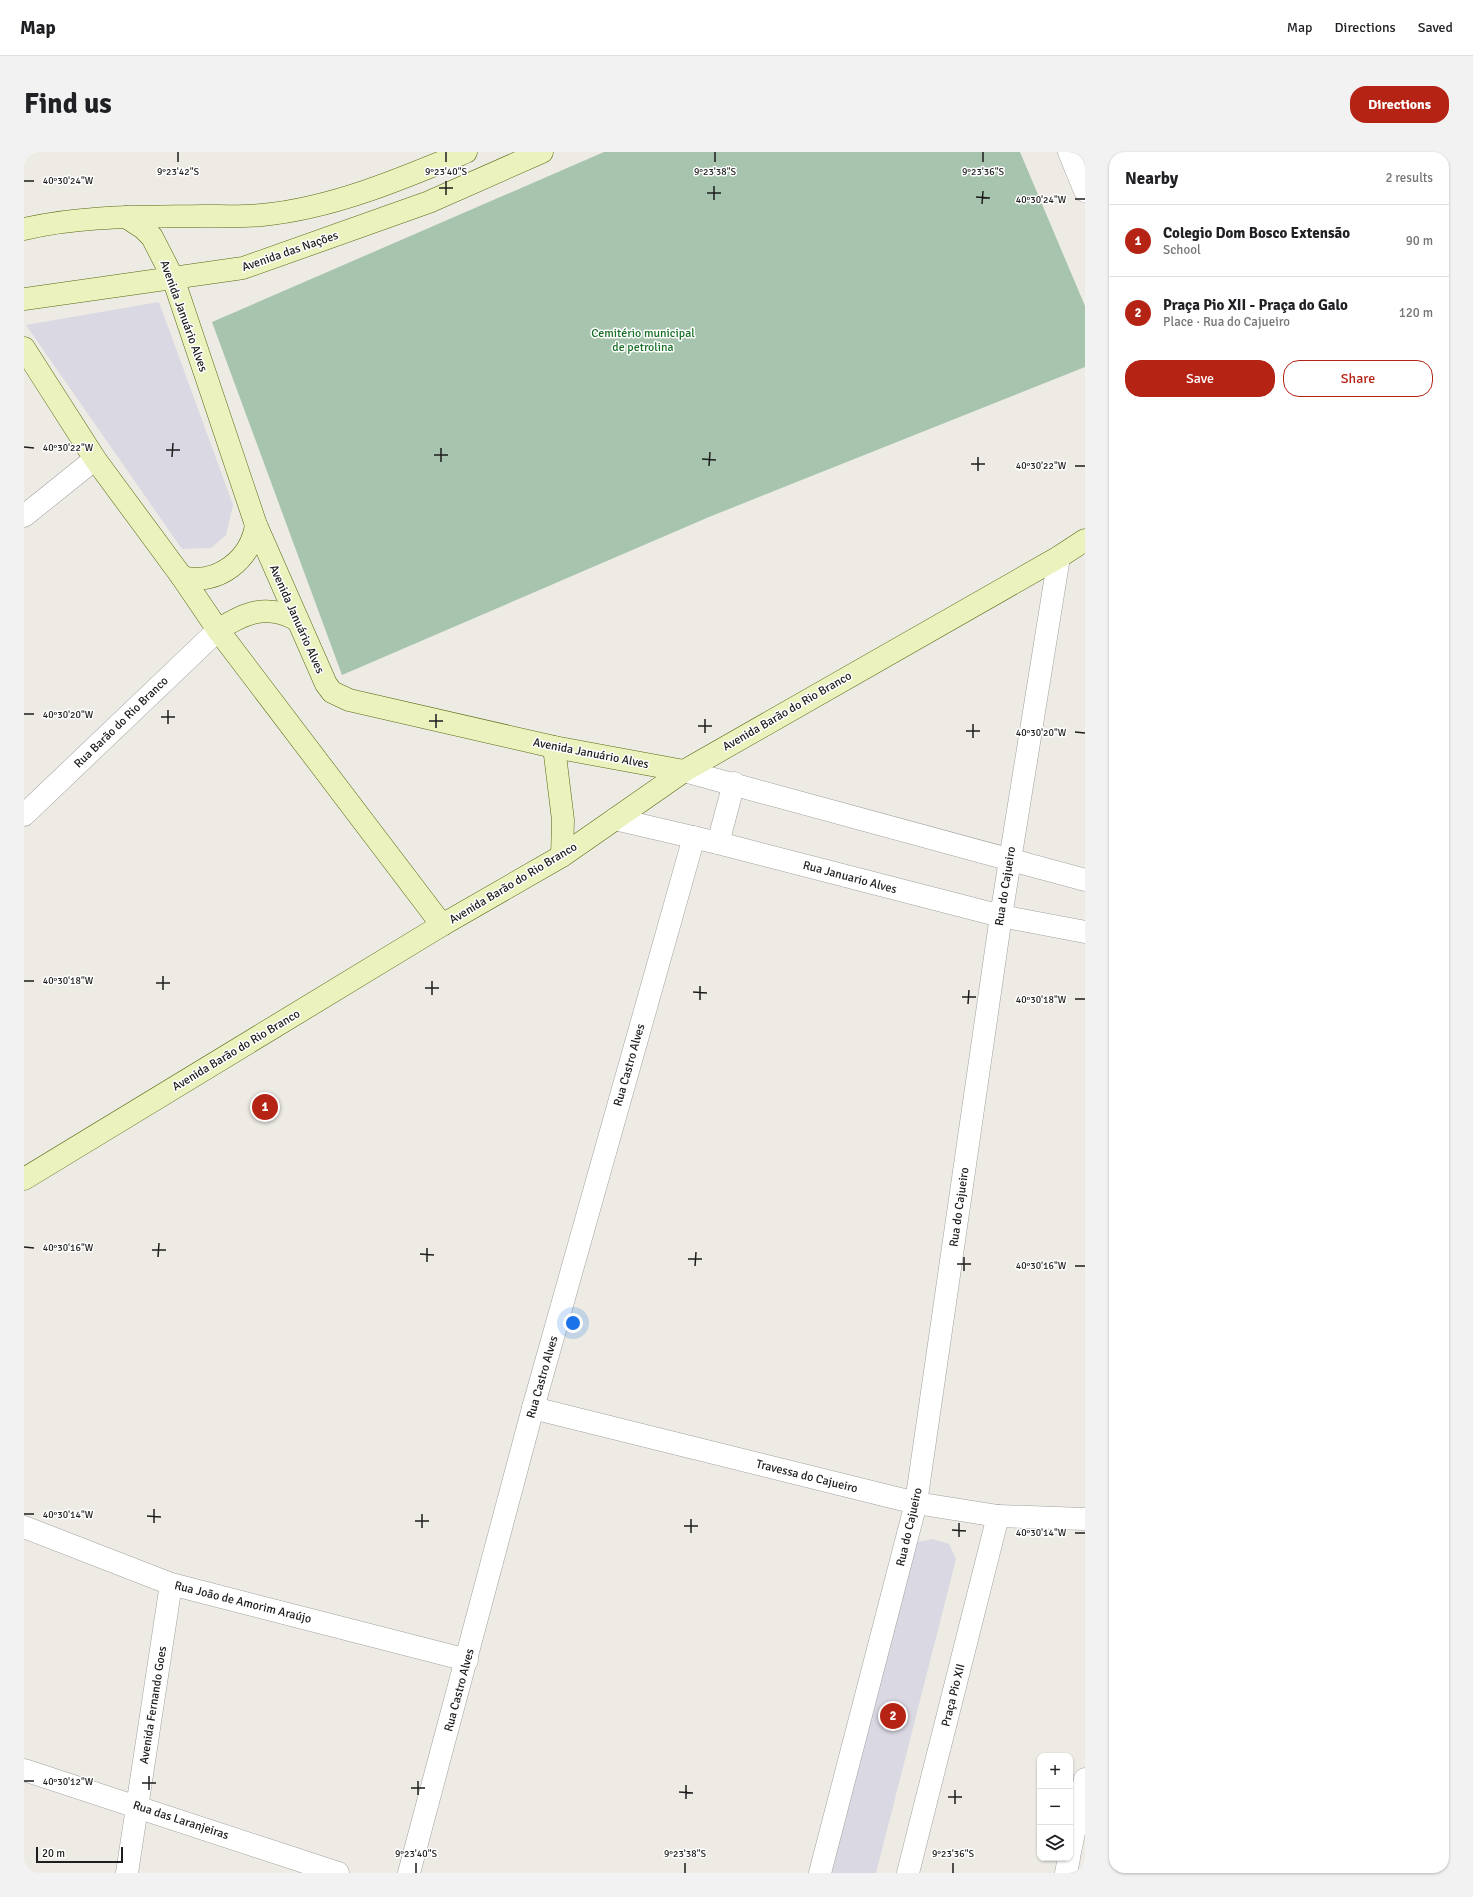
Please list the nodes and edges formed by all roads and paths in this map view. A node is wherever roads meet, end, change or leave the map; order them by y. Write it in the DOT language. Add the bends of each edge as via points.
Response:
graph roads {
  1 [pos="466,152"];
  2 [pos="542,152"];
  3 [pos="1069,152"];
  4 [pos="1085,191"];
  5 [pos="126,217"];
  6 [pos="25,230"];
  7 [pos="173,278"];
  8 [pos="24,299"];
  9 [pos="24,348"];
  10 [pos="94,459"];
  11 [pos="24,516"];
  12 [pos="256,524"];
  13 [pos="1085,540"];
  14 [pos="1059,557"];
  15 [pos="182,576"];
  16 [pos="297,620"];
  17 [pos="218,630"];
  18 [pos="554,747"];
  19 [pos="684,771"];
  20 [pos="734,783"];
  21 [pos="24,815"];
  22 [pos="615,819"];
  23 [pos="694,837"];
  24 [pos="718,843"];
  25 [pos="562,856"];
  26 [pos="1009,860"];
  27 [pos="1085,880"];
  28 [pos="1001,916"];
  29 [pos="442,925"];
  30 [pos="1085,932"];
  31 [pos="24,1179"];
  32 [pos="533,1408"];
  33 [pos="916,1503"];
  34 [pos="998,1516"];
  35 [pos="1085,1519"];
  36 [pos="24,1527"];
  37 [pos="171,1584"];
  38 [pos="467,1660"];
  39 [pos="24,1770"];
  40 [pos="1085,1780"];
  41 [pos="137,1806"];
  42 [pos="1073,1838"];
  43 [pos="1068,1861"];
  44 [pos="127,1873"];
  45 [pos="338,1873"];
  46 [pos="409,1873"];
  47 [pos="820,1873"];
  48 [pos="908,1873"];
  49 [pos="1066,1873"];
  1 -- 5 [label="street" via="390,183 322,204 262,215"];
  2 -- 7 [label="street, Avenida das Nações" via="429,202 243,268"];
  3 -- 4 [label="street"];
  5 -- 6 [label="street" via="58,222"];
  5 -- 7 [label="street, Avenida Januário Alves" via="152,237"];
  7 -- 8 [label="street, Avenida das Nações"];
  7 -- 12 [label="street, Avenida Januário Alves"];
  9 -- 10 [label="street"];
  10 -- 11 [label="street"];
  10 -- 15 [label="street"];
  12 -- 15 [label="street" via="253,541 248,550 226,569 208,578 194,580"];
  12 -- 16 [label="street, Avenida Januário Alves"];
  13 -- 14 [label="street, Avenida Barão do Rio Branco"];
  14 -- 19 [label="street, Avenida Barão do Rio Branco"];
  14 -- 26 [label="street, Rua do Cajueiro"];
  15 -- 17 [label="street"];
  16 -- 17 [label="street" via="287,614 266,611 240,616"];
  16 -- 18 [label="street, Avenida Januário Alves" via="326,684 338,696"];
  17 -- 21 [label="street, Rua Barão do Rio Branco"];
  17 -- 29 [label="street"];
  18 -- 19 [label="street, Avenida Januário Alves"];
  18 -- 25 [label="street" via="563,820"];
  19 -- 20 [label="street"];
  19 -- 22 [label="street, Avenida Barão do Rio Branco"];
  20 -- 24 [label="street"];
  20 -- 26 [label="street"];
  22 -- 23 [label="street, Rua Januario Alves"];
  22 -- 25 [label="street, Avenida Barão do Rio Branco"];
  23 -- 24 [label="street, Rua Januario Alves"];
  23 -- 32 [label="street, Rua Castro Alves"];
  24 -- 28 [label="street, Rua Januario Alves"];
  25 -- 29 [label="street, Avenida Barão do Rio Branco"];
  26 -- 27 [label="street"];
  26 -- 28 [label="street, Rua do Cajueiro"];
  28 -- 30 [label="street, Rua Januario Alves"];
  28 -- 33 [label="street, Rua do Cajueiro"];
  29 -- 31 [label="street, Avenida Barão do Rio Branco"];
  32 -- 33 [label="street, Travessa do Cajueiro"];
  32 -- 38 [label="street, Rua Castro Alves"];
  33 -- 34 [label="street, Travessa do Cajueiro"];
  33 -- 47 [label="street, Rua do Cajueiro"];
  34 -- 35 [label="street, Travessa do Cajueiro"];
  34 -- 48 [label="street, Praça Pio XII"];
  36 -- 37 [label="street, Rua João de Amorim Araújo"];
  37 -- 38 [label="street, Rua João de Amorim Araújo"];
  37 -- 41 [label="street, Avenida Fernando Goes"];
  38 -- 46 [label="street, Rua Castro Alves"];
  39 -- 41 [label="street, Rua das Laranjeiras"];
  40 -- 42 [label="street"];
  41 -- 44 [label="street, Avenida Fernando Goes"];
  41 -- 45 [label="street, Rua das Laranjeiras"];
  43 -- 49 [label="street"];
}
